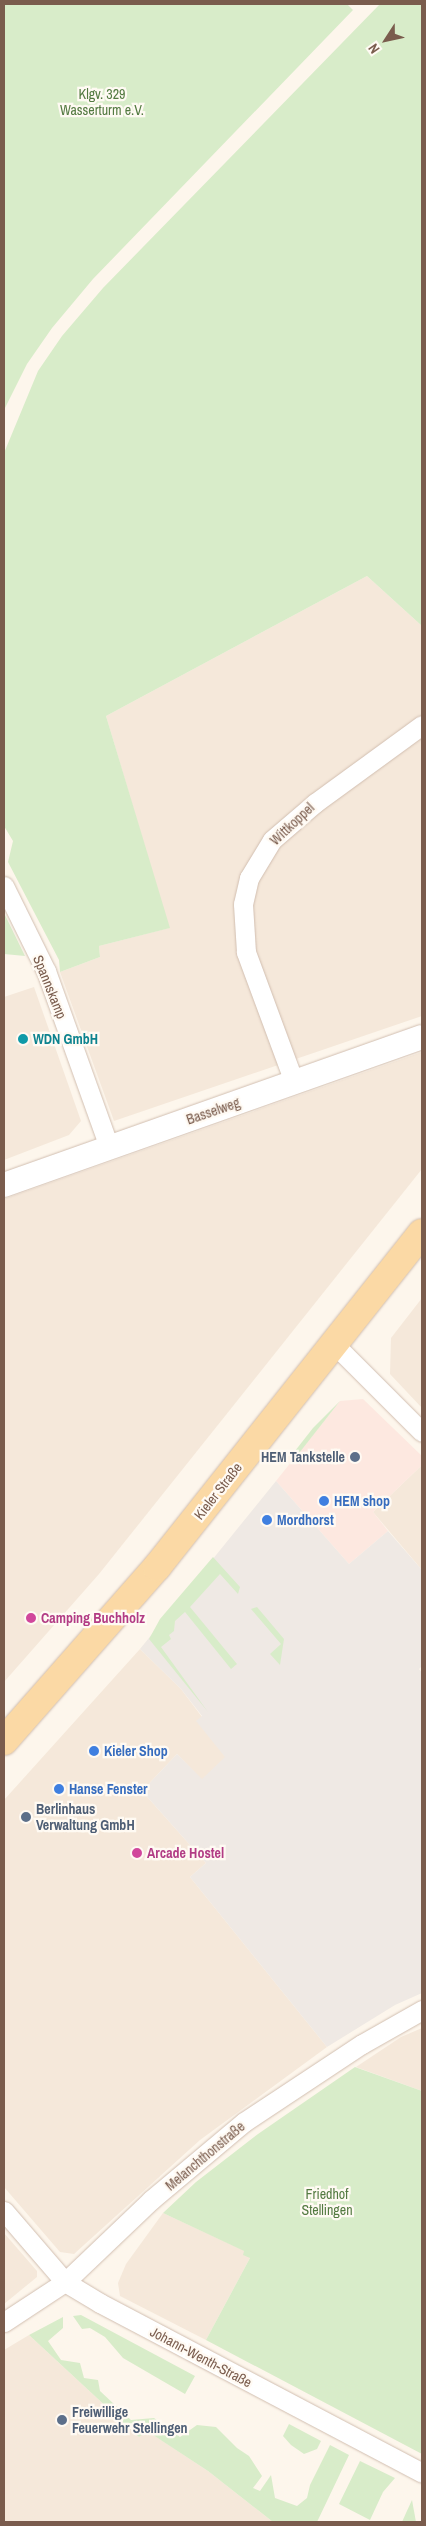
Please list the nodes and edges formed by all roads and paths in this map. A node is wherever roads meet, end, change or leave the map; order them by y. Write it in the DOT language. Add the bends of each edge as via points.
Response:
graph roads {
  1 [pos="422,725"];
  2 [pos="4,886"];
  3 [pos="422,1037"];
  4 [pos="294,1082"];
  5 [pos="109,1147"];
  6 [pos="4,1185"];
  7 [pos="422,1233"];
  8 [pos="334,1344"];
  9 [pos="422,1432"];
  10 [pos="4,1741"];
  11 [pos="422,2010"];
  12 [pos="4,2210"];
  13 [pos="65,2282"];
  14 [pos="4,2322"];
  15 [pos="422,2473"];
  1 -- 4 [label="street, Wittkoppel" via="315,803 272,840 249,878 243,904 246,952"];
  2 -- 5 [label="street, Spannskamp" via="49,978"];
  3 -- 4 [label="street, Basselweg"];
  4 -- 5 [label="street, Basselweg"];
  5 -- 6 [label="street, Basselweg"];
  7 -- 8 [label="main road, Kieler Straße"];
  8 -- 9 [label="street"];
  8 -- 10 [label="main road, Kieler Straße" via="151,1574"];
  11 -- 13 [label="street, Melanchthonstraße" via="362,2044 244,2122 152,2200"];
  12 -- 13 [label="street, Johann-Wenth-Straße"];
  13 -- 14 [label="street, Melanchthonstraße"];
  13 -- 15 [label="street, Johann-Wenth-Straße" via="108,2308"];
}
